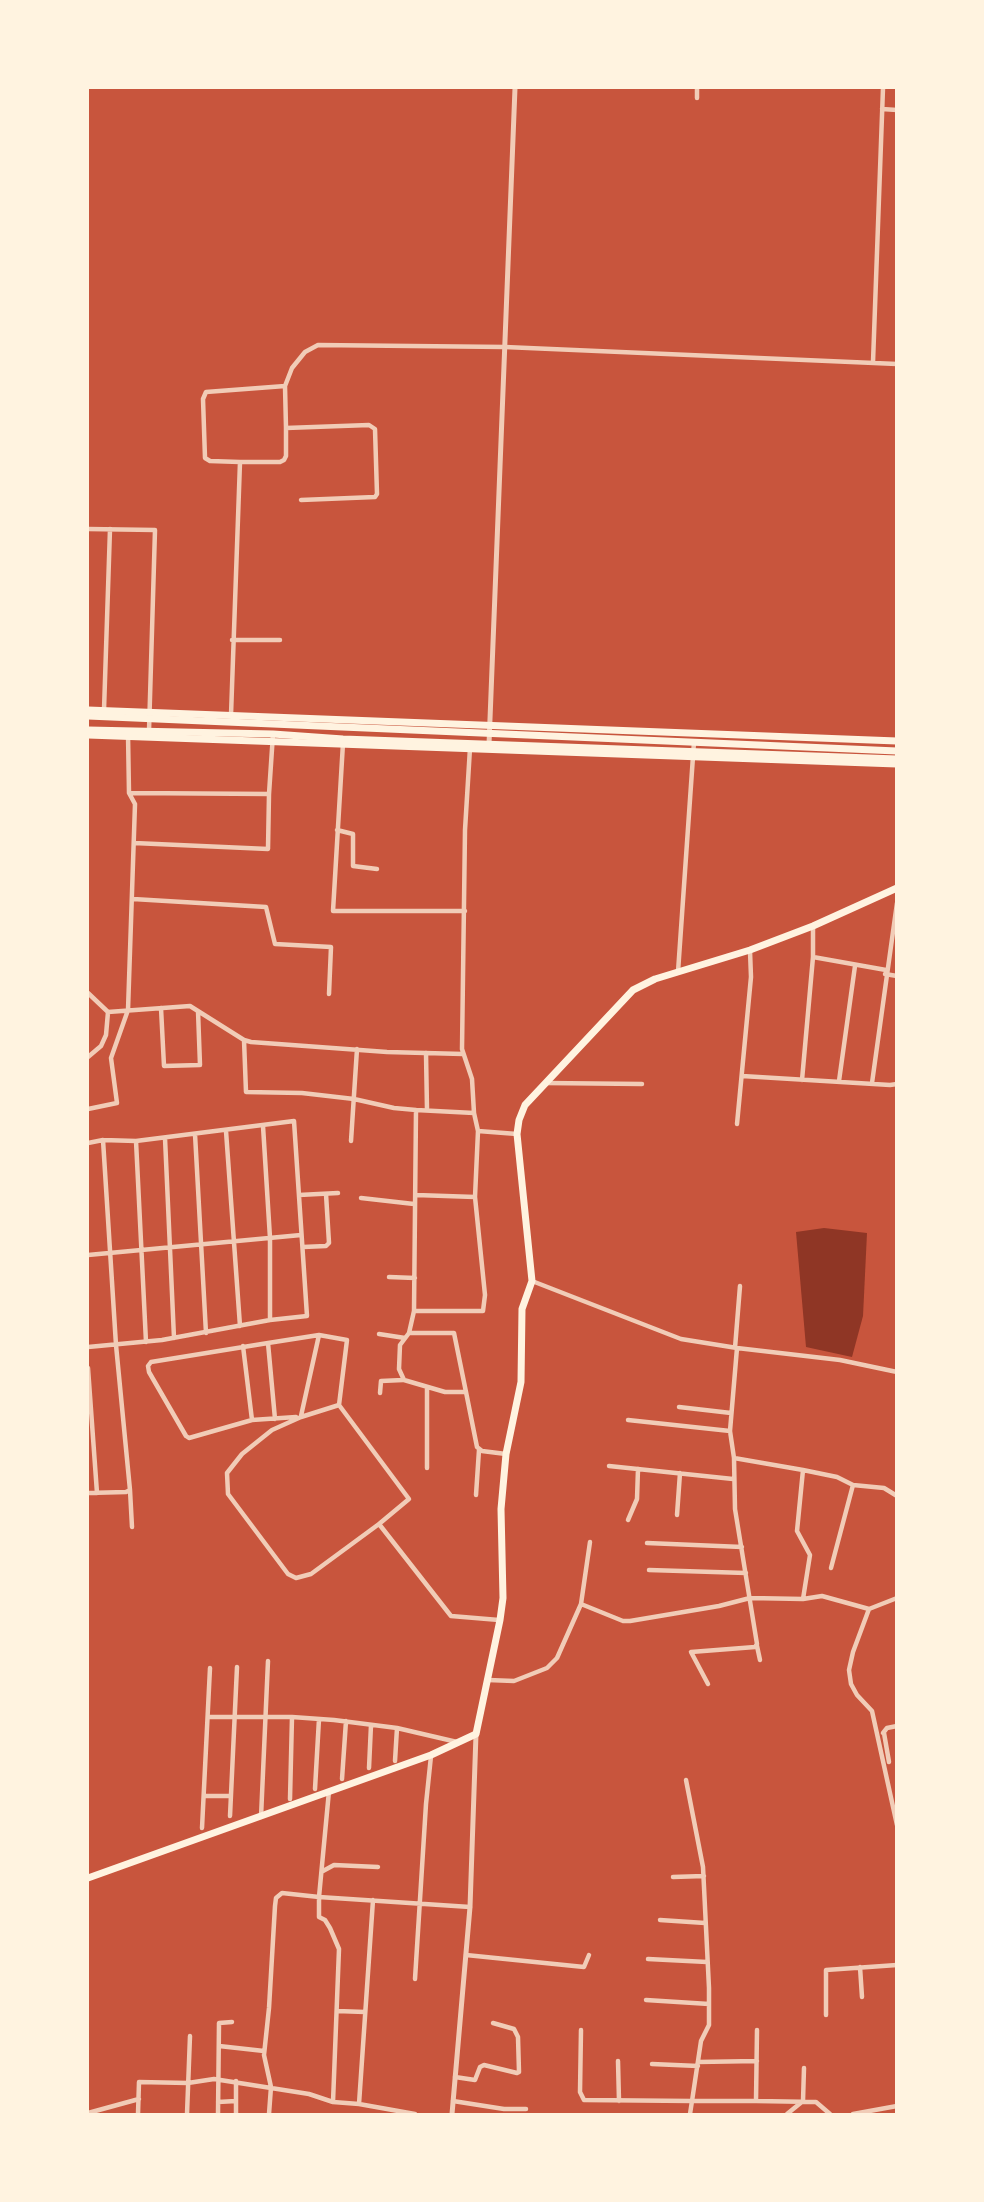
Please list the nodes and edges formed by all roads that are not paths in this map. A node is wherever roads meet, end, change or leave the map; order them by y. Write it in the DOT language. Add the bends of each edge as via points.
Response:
graph roads {
  1 [pos="515,88"];
  2 [pos="697,88"];
  3 [pos="883,88"];
  4 [pos="696,98"];
  5 [pos="882,109"];
  6 [pos="897,110"];
  7 [pos="505,347"];
  8 [pos="873,362"];
  9 [pos="897,364"];
  10 [pos="285,386"];
  11 [pos="286,428"];
  12 [pos="240,462"];
  13 [pos="302,500"];
  14 [pos="88,529"];
  15 [pos="110,529"];
  16 [pos="232,640"];
  17 [pos="280,640"];
  18 [pos="88,710"];
  19 [pos="88,716"];
  20 [pos="103,716"];
  21 [pos="148,719"];
  22 [pos="231,723"];
  23 [pos="128,730"];
  24 [pos="149,731"];
  25 [pos="88,732"];
  26 [pos="490,733"];
  27 [pos="273,734"];
  28 [pos="343,739"];
  29 [pos="694,741"];
  30 [pos="897,741"];
  31 [pos="470,744"];
  32 [pos="489,744"];
  33 [pos="694,751"];
  34 [pos="897,751"];
  35 [pos="897,762"];
  36 [pos="129,793"];
  37 [pos="269,794"];
  38 [pos="337,830"];
  39 [pos="134,843"];
  40 [pos="377,869"];
  41 [pos="897,888"];
  42 [pos="133,899"];
  43 [pos="897,903"];
  44 [pos="466,911"];
  45 [pos="813,926"];
  46 [pos="750,950"];
  47 [pos="813,957"];
  48 [pos="855,966"];
  49 [pos="678,972"];
  50 [pos="886,972"];
  51 [pos="897,976"];
  52 [pos="88,993"];
  53 [pos="329,994"];
  54 [pos="161,1008"];
  55 [pos="128,1010"];
  56 [pos="198,1011"];
  57 [pos="108,1012"];
  58 [pos="244,1040"];
  59 [pos="357,1049"];
  60 [pos="426,1053"];
  61 [pos="463,1054"];
  62 [pos="88,1057"];
  63 [pos="741,1076"];
  64 [pos="802,1080"];
  65 [pos="839,1081"];
  66 [pos="544,1083"];
  67 [pos="872,1083"];
  68 [pos="642,1084"];
  69 [pos="897,1084"];
  70 [pos="354,1099"];
  71 [pos="88,1109"];
  72 [pos="416,1110"];
  73 [pos="428,1110"];
  74 [pos="474,1113"];
  75 [pos="737,1124"];
  76 [pos="263,1126"];
  77 [pos="226,1130"];
  78 [pos="478,1131"];
  79 [pos="195,1134"];
  80 [pos="517,1134"];
  81 [pos="165,1138"];
  82 [pos="103,1140"];
  83 [pos="136,1141"];
  84 [pos="351,1141"];
  85 [pos="88,1143"];
  86 [pos="338,1193"];
  87 [pos="326,1194"];
  88 [pos="299,1195"];
  89 [pos="416,1195"];
  90 [pos="475,1196"];
  91 [pos="361,1198"];
  92 [pos="414,1204"];
  93 [pos="301,1235"];
  94 [pos="270,1238"];
  95 [pos="235,1242"];
  96 [pos="200,1245"];
  97 [pos="169,1247"];
  98 [pos="303,1247"];
  99 [pos="142,1250"];
  100 [pos="110,1253"];
  101 [pos="88,1255"];
  102 [pos="389,1277"];
  103 [pos="415,1278"];
  104 [pos="532,1281"];
  105 [pos="740,1286"];
  106 [pos="414,1311"];
  107 [pos="270,1320"];
  108 [pos="240,1326"];
  109 [pos="206,1333"];
  110 [pos="379,1334"];
  111 [pos="319,1335"];
  112 [pos="407,1336"];
  113 [pos="174,1338"];
  114 [pos="146,1342"];
  115 [pos="268,1343"];
  116 [pos="116,1345"];
  117 [pos="243,1346"];
  118 [pos="88,1347"];
  119 [pos="736,1348"];
  120 [pos="88,1368"];
  121 [pos="897,1372"];
  122 [pos="404,1380"];
  123 [pos="426,1388"];
  124 [pos="466,1392"];
  125 [pos="380,1393"];
  126 [pos="339,1405"];
  127 [pos="679,1407"];
  128 [pos="731,1413"];
  129 [pos="301,1417"];
  130 [pos="275,1419"];
  131 [pos="252,1420"];
  132 [pos="628,1420"];
  133 [pos="730,1432"];
  134 [pos="479,1450"];
  135 [pos="506,1454"];
  136 [pos="734,1458"];
  137 [pos="609,1466"];
  138 [pos="427,1468"];
  139 [pos="638,1469"];
  140 [pos="803,1470"];
  141 [pos="680,1473"];
  142 [pos="733,1479"];
  143 [pos="853,1485"];
  144 [pos="130,1490"];
  145 [pos="88,1493"];
  146 [pos="97,1493"];
  147 [pos="476,1495"];
  148 [pos="897,1496"];
  149 [pos="677,1515"];
  150 [pos="628,1520"];
  151 [pos="379,1524"];
  152 [pos="132,1527"];
  153 [pos="590,1542"];
  154 [pos="646,1543"];
  155 [pos="741,1546"];
  156 [pos="831,1567"];
  157 [pos="649,1570"];
  158 [pos="746,1573"];
  159 [pos="750,1598"];
  160 [pos="897,1598"];
  161 [pos="803,1599"];
  162 [pos="581,1604"];
  163 [pos="869,1609"];
  164 [pos="500,1620"];
  165 [pos="757,1646"];
  166 [pos="760,1660"];
  167 [pos="268,1661"];
  168 [pos="237,1667"];
  169 [pos="210,1668"];
  170 [pos="488,1680"];
  171 [pos="708,1684"];
  172 [pos="234,1716"];
  173 [pos="264,1716"];
  174 [pos="208,1717"];
  175 [pos="292,1717"];
  176 [pos="319,1719"];
  177 [pos="346,1721"];
  178 [pos="371,1725"];
  179 [pos="897,1726"];
  180 [pos="397,1728"];
  181 [pos="884,1732"];
  182 [pos="477,1734"];
  183 [pos="877,1734"];
  184 [pos="459,1742"];
  185 [pos="431,1755"];
  186 [pos="395,1761"];
  187 [pos="882,1761"];
  188 [pos="890,1762"];
  189 [pos="897,1764"];
  190 [pos="369,1768"];
  191 [pos="342,1779"];
  192 [pos="686,1780"];
  193 [pos="315,1789"];
  194 [pos="329,1791"];
  195 [pos="204,1796"];
  196 [pos="230,1796"];
  197 [pos="290,1799"];
  198 [pos="230,1816"];
  199 [pos="261,1818"];
  200 [pos="897,1825"];
  201 [pos="202,1828"];
  202 [pos="378,1867"];
  203 [pos="322,1871"];
  204 [pos="704,1876"];
  205 [pos="673,1877"];
  206 [pos="88,1878"];
  207 [pos="319,1897"];
  208 [pos="373,1900"];
  209 [pos="419,1903"];
  210 [pos="470,1907"];
  211 [pos="660,1920"];
  212 [pos="705,1923"];
  213 [pos="466,1955"];
  214 [pos="589,1955"];
  215 [pos="648,1959"];
  216 [pos="707,1962"];
  217 [pos="897,1965"];
  218 [pos="860,1967"];
  219 [pos="415,1979"];
  220 [pos="862,1997"];
  221 [pos="646,2000"];
  222 [pos="709,2004"];
  223 [pos="337,2011"];
  224 [pos="365,2012"];
  225 [pos="826,2015"];
  226 [pos="232,2022"];
  227 [pos="493,2023"];
  228 [pos="581,2030"];
  229 [pos="757,2030"];
  230 [pos="190,2036"];
  231 [pos="219,2046"];
  232 [pos="264,2051"];
  233 [pos="757,2060"];
  234 [pos="618,2061"];
  235 [pos="652,2064"];
  236 [pos="698,2064"];
  237 [pos="804,2068"];
  238 [pos="455,2077"];
  239 [pos="217,2079"];
  240 [pos="236,2081"];
  241 [pos="188,2082"];
  242 [pos="271,2088"];
  243 [pos="139,2098"];
  244 [pos="236,2101"];
  245 [pos="453,2101"];
  246 [pos="619,2101"];
  247 [pos="692,2101"];
  248 [pos="757,2101"];
  249 [pos="803,2101"];
  250 [pos="218,2102"];
  251 [pos="333,2102"];
  252 [pos="359,2104"];
  253 [pos="897,2106"];
  254 [pos="526,2109"];
  255 [pos="88,2113"];
  256 [pos="406,2114"];
  257 [pos="138,2115"];
  258 [pos="187,2115"];
  259 [pos="218,2115"];
  260 [pos="236,2115"];
  261 [pos="269,2115"];
  262 [pos="415,2115"];
  263 [pos="452,2115"];
  264 [pos="690,2115"];
  265 [pos="787,2115"];
  266 [pos="830,2115"];
  267 [pos="853,2115"];
  1 -- 7 [label="street"];
  2 -- 4 [label="street"];
  3 -- 5 [label="street"];
  5 -- 6 [label="street"];
  5 -- 8 [label="street"];
  7 -- 8 [label="street"];
  7 -- 10 [label="street" via="318,345 292,368"];
  7 -- 26 [label="street"];
  8 -- 9 [label="street"];
  10 -- 11 [label="street"];
  10 -- 12 [label="street" via="206,392 205,458"];
  11 -- 12 [label="street" via="284,460"];
  11 -- 13 [label="street" via="369,425 375,429 375,497"];
  12 -- 16 [label="street"];
  14 -- 15 [label="street"];
  15 -- 20 [label="street"];
  15 -- 21 [label="street" via="155,530"];
  16 -- 17 [label="street"];
  16 -- 22 [label="street"];
  18 -- 30 [label="main road"];
  19 -- 20 [label="main road"];
  20 -- 21 [label="main road"];
  21 -- 22 [label="main road"];
  21 -- 24 [label="street"];
  22 -- 26 [label="main road"];
  23 -- 24 [label="main road"];
  23 -- 25 [label="main road"];
  23 -- 36 [label="street"];
  24 -- 27 [label="main road"];
  25 -- 35 [label="main road"];
  26 -- 29 [label="main road"];
  26 -- 32 [label="street"];
  27 -- 28 [label="main road"];
  27 -- 37 [label="street"];
  28 -- 31 [label="main road"];
  28 -- 38 [label="street"];
  29 -- 33 [label="street"];
  29 -- 34 [label="main road"];
  31 -- 32 [label="main road"];
  31 -- 44 [label="street"];
  32 -- 33 [label="main road"];
  33 -- 35 [label="main road"];
  33 -- 49 [label="street"];
  36 -- 37 [label="street"];
  36 -- 39 [label="street" via="135,804"];
  37 -- 39 [label="street" via="268,849"];
  38 -- 40 [label="street" via="353,834 353,866"];
  38 -- 44 [label="street" via="333,911"];
  39 -- 42 [label="street"];
  41 -- 45 [label="main road"];
  42 -- 53 [label="street" via="266,906 275,944 331,947"];
  42 -- 55 [label="street"];
  43 -- 50 [label="street"];
  44 -- 61 [label="street"];
  45 -- 46 [label="main road"];
  45 -- 47 [label="street"];
  46 -- 49 [label="main road"];
  46 -- 63 [label="street"];
  47 -- 48 [label="street"];
  47 -- 64 [label="street"];
  48 -- 50 [label="street"];
  48 -- 65 [label="street"];
  49 -- 66 [label="main road" via="633,990"];
  50 -- 51 [label="street"];
  50 -- 67 [label="street"];
  52 -- 57 [label="street"];
  54 -- 55 [label="street"];
  54 -- 56 [label="street" via="190,1006"];
  54 -- 56 [label="street" via="164,1066 200,1065"];
  55 -- 57 [label="street"];
  55 -- 71 [label="street" via="111,1058 117,1103"];
  56 -- 58 [label="street"];
  57 -- 62 [label="street" via="106,1035"];
  58 -- 59 [label="street"];
  58 -- 70 [label="street" via="246,1092"];
  59 -- 60 [label="street"];
  59 -- 70 [label="street"];
  60 -- 61 [label="street"];
  60 -- 73 [label="street"];
  61 -- 74 [label="street" via="472,1079"];
  63 -- 64 [label="street"];
  63 -- 75 [label="street"];
  64 -- 65 [label="street"];
  65 -- 67 [label="street"];
  66 -- 68 [label="street"];
  66 -- 80 [label="main road" via="525,1105"];
  67 -- 69 [label="street"];
  70 -- 72 [label="street"];
  70 -- 84 [label="street"];
  72 -- 73 [label="street"];
  72 -- 89 [label="street"];
  73 -- 74 [label="street"];
  74 -- 78 [label="street"];
  76 -- 77 [label="street"];
  76 -- 88 [label="street" via="294,1121"];
  76 -- 94 [label="street"];
  77 -- 79 [label="street"];
  77 -- 95 [label="street"];
  78 -- 80 [label="street"];
  78 -- 90 [label="street"];
  79 -- 81 [label="street"];
  79 -- 96 [label="street"];
  80 -- 104 [label="main road"];
  81 -- 83 [label="street"];
  81 -- 97 [label="street"];
  82 -- 83 [label="street"];
  82 -- 85 [label="street"];
  82 -- 100 [label="street"];
  83 -- 99 [label="street"];
  86 -- 87 [label="street"];
  87 -- 88 [label="street"];
  87 -- 98 [label="street" via="329,1243"];
  88 -- 93 [label="street"];
  89 -- 90 [label="street"];
  89 -- 92 [label="street"];
  90 -- 106 [label="street" via="483,1311"];
  91 -- 92 [label="street"];
  92 -- 103 [label="street"];
  93 -- 94 [label="street"];
  93 -- 98 [label="street"];
  94 -- 95 [label="street"];
  94 -- 107 [label="street"];
  95 -- 96 [label="street"];
  95 -- 108 [label="street"];
  96 -- 97 [label="street"];
  96 -- 109 [label="street"];
  97 -- 99 [label="street"];
  97 -- 113 [label="street"];
  98 -- 107 [label="street" via="307,1316"];
  99 -- 100 [label="street"];
  99 -- 114 [label="street"];
  100 -- 101 [label="street"];
  100 -- 116 [label="street"];
  102 -- 103 [label="street"];
  103 -- 106 [label="street"];
  104 -- 119 [label="street" via="681,1339"];
  104 -- 135 [label="main road" via="522,1309 521,1382"];
  105 -- 119 [label="street"];
  106 -- 112 [label="street"];
  107 -- 108 [label="street"];
  108 -- 109 [label="street"];
  109 -- 113 [label="street"];
  110 -- 112 [label="street"];
  111 -- 115 [label="street"];
  111 -- 126 [label="street" via="347,1340"];
  111 -- 129 [label="street"];
  112 -- 122 [label="street" via="400,1345"];
  112 -- 124 [label="street" via="454,1333"];
  113 -- 114 [label="street"];
  114 -- 116 [label="street"];
  115 -- 117 [label="street"];
  115 -- 130 [label="street"];
  116 -- 118 [label="street"];
  116 -- 144 [label="street"];
  117 -- 131 [label="street"];
  117 -- 131 [label="street" via="148,1366 189,1438"];
  119 -- 121 [label="street"];
  119 -- 128 [label="street"];
  120 -- 146 [label="street"];
  122 -- 123 [label="street"];
  122 -- 125 [label="street" via="381,1381"];
  123 -- 124 [label="street"];
  123 -- 138 [label="street"];
  124 -- 134 [label="street"];
  126 -- 129 [label="street"];
  126 -- 151 [label="street" via="409,1499"];
  127 -- 128 [label="street"];
  128 -- 133 [label="street"];
  129 -- 130 [label="street"];
  129 -- 151 [label="street" via="272,1430 242,1454 227,1473 228,1494 288,1574 296,1578 311,1574"];
  130 -- 131 [label="street"];
  132 -- 133 [label="street"];
  133 -- 136 [label="street"];
  134 -- 135 [label="street"];
  134 -- 147 [label="street"];
  135 -- 164 [label="main road"];
  136 -- 140 [label="street"];
  136 -- 142 [label="street"];
  137 -- 139 [label="street"];
  139 -- 141 [label="street"];
  139 -- 150 [label="street" via="637,1499"];
  140 -- 143 [label="street"];
  140 -- 161 [label="street" via="797,1531 810,1555"];
  141 -- 142 [label="street"];
  141 -- 149 [label="street"];
  142 -- 155 [label="street"];
  143 -- 148 [label="street" via="884,1488"];
  143 -- 156 [label="street"];
  144 -- 146 [label="street"];
  144 -- 152 [label="street"];
  145 -- 146 [label="street"];
  151 -- 164 [label="street" via="451,1616"];
  153 -- 162 [label="street"];
  154 -- 155 [label="street"];
  155 -- 158 [label="street"];
  157 -- 158 [label="street"];
  158 -- 159 [label="street"];
  159 -- 161 [label="street"];
  159 -- 162 [label="street" via="631,1621"];
  159 -- 165 [label="street"];
  160 -- 163 [label="street"];
  161 -- 163 [label="street" via="822,1596"];
  162 -- 170 [label="street" via="552,1664 514,1681"];
  163 -- 183 [label="street" via="849,1670 856,1695 872,1711"];
  164 -- 170 [label="main road"];
  165 -- 166 [label="street"];
  165 -- 171 [label="street" via="691,1652"];
  167 -- 173 [label="street"];
  168 -- 172 [label="street"];
  169 -- 174 [label="street"];
  170 -- 182 [label="main road"];
  172 -- 173 [label="street"];
  172 -- 174 [label="street"];
  172 -- 196 [label="street"];
  173 -- 175 [label="street"];
  173 -- 199 [label="street"];
  174 -- 195 [label="street"];
  175 -- 176 [label="street"];
  175 -- 197 [label="street"];
  176 -- 177 [label="street"];
  176 -- 193 [label="street"];
  177 -- 178 [label="street"];
  177 -- 191 [label="street"];
  178 -- 180 [label="street"];
  178 -- 190 [label="street"];
  179 -- 181 [label="street"];
  180 -- 184 [label="street"];
  180 -- 186 [label="street"];
  181 -- 183 [label="street"];
  181 -- 188 [label="street"];
  182 -- 184 [label="main road"];
  182 -- 210 [label="street"];
  183 -- 187 [label="street"];
  184 -- 185 [label="main road"];
  185 -- 194 [label="main road"];
  185 -- 209 [label="street"];
  187 -- 188 [label="street"];
  187 -- 200 [label="street"];
  188 -- 189 [label="street"];
  192 -- 204 [label="street"];
  194 -- 199 [label="main road"];
  194 -- 203 [label="street"];
  195 -- 196 [label="street"];
  195 -- 201 [label="street"];
  196 -- 198 [label="street"];
  199 -- 206 [label="main road"];
  202 -- 203 [label="street" via="334,1865"];
  203 -- 207 [label="street"];
  204 -- 205 [label="street"];
  204 -- 212 [label="street"];
  207 -- 208 [label="street"];
  207 -- 223 [label="street" via="319,1917 340,1949"];
  207 -- 232 [label="street" via="282,1893 276,1898"];
  208 -- 209 [label="street"];
  208 -- 224 [label="street"];
  209 -- 210 [label="street"];
  209 -- 219 [label="street"];
  210 -- 213 [label="street"];
  211 -- 212 [label="street"];
  212 -- 216 [label="street"];
  213 -- 214 [label="street" via="584,1967"];
  213 -- 238 [label="street"];
  215 -- 216 [label="street"];
  216 -- 222 [label="street"];
  217 -- 218 [label="street"];
  218 -- 220 [label="street"];
  218 -- 225 [label="street" via="826,1970"];
  221 -- 222 [label="street"];
  222 -- 236 [label="street" via="709,2025"];
  223 -- 224 [label="street"];
  223 -- 251 [label="street"];
  224 -- 252 [label="street"];
  226 -- 231 [label="street" via="219,2023"];
  227 -- 238 [label="street" via="514,2029 519,2072 484,2065 475,2080"];
  228 -- 246 [label="street" via="581,2097"];
  229 -- 233 [label="street"];
  230 -- 241 [label="street"];
  231 -- 232 [label="street"];
  231 -- 239 [label="street"];
  232 -- 242 [label="street"];
  233 -- 236 [label="street"];
  233 -- 248 [label="street"];
  234 -- 246 [label="street"];
  235 -- 236 [label="street"];
  236 -- 247 [label="street"];
  237 -- 249 [label="street"];
  238 -- 245 [label="street"];
  239 -- 240 [label="street"];
  239 -- 241 [label="street"];
  239 -- 250 [label="street"];
  240 -- 242 [label="street"];
  240 -- 244 [label="street"];
  241 -- 243 [label="street" via="139,2082"];
  241 -- 258 [label="street"];
  242 -- 251 [label="street"];
  242 -- 261 [label="street"];
  243 -- 255 [label="street"];
  243 -- 257 [label="street"];
  244 -- 250 [label="street"];
  244 -- 260 [label="street"];
  245 -- 254 [label="street"];
  245 -- 263 [label="street"];
  246 -- 247 [label="street"];
  247 -- 248 [label="street"];
  247 -- 264 [label="street"];
  248 -- 249 [label="street"];
  249 -- 265 [label="street"];
  249 -- 266 [label="street" via="816,2102"];
  250 -- 259 [label="street"];
  251 -- 252 [label="street"];
  252 -- 256 [label="street"];
  253 -- 267 [label="street"];
  256 -- 262 [label="street"];
}
